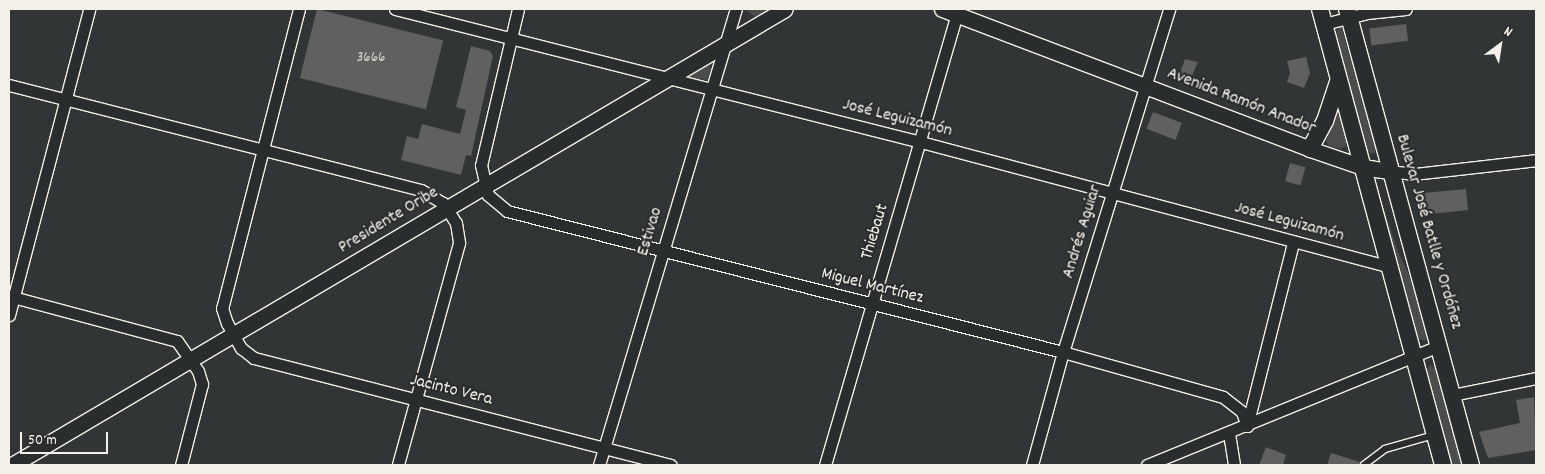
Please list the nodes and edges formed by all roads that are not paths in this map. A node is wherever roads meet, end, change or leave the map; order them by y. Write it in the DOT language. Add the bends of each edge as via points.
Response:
graph roads {
  1 [pos="88,9"];
  2 [pos="299,9"];
  3 [pos="395,9"];
  4 [pos="518,9"];
  5 [pos="736,9"];
  6 [pos="785,9"];
  7 [pos="942,9"];
  8 [pos="1168,9"];
  9 [pos="1406,9"];
  10 [pos="957,12"];
  11 [pos="1348,13"];
  12 [pos="1322,16"];
  13 [pos="510,39"];
  14 [pos="726,44"];
  15 [pos="665,79"];
  16 [pos="1339,80"];
  17 [pos="9,85"];
  18 [pos="1145,86"];
  19 [pos="712,91"];
  20 [pos="64,99"];
  21 [pos="921,142"];
  22 [pos="1310,149"];
  23 [pos="262,150"];
  24 [pos="1536,160"];
  25 [pos="1363,167"];
  26 [pos="1390,171"];
  27 [pos="484,186"];
  28 [pos="1113,194"];
  29 [pos="447,209"];
  30 [pos="1293,244"];
  31 [pos="664,252"];
  32 [pos="1390,267"];
  33 [pos="11,296"];
  34 [pos="872,305"];
  35 [pos="9,315"];
  36 [pos="233,335"];
  37 [pos="1439,346"];
  38 [pos="1063,352"];
  39 [pos="1414,355"];
  40 [pos="191,360"];
  41 [pos="1536,378"];
  42 [pos="1452,395"];
  43 [pos="415,400"];
  44 [pos="1247,426"];
  45 [pos="1229,433"];
  46 [pos="1435,434"];
  47 [pos="604,448"];
  48 [pos="12,465"];
  49 [pos="181,465"];
  50 [pos="398,465"];
  51 [pos="598,465"];
  52 [pos="670,465"];
  53 [pos="825,465"];
  54 [pos="1032,465"];
  55 [pos="1147,465"];
  56 [pos="1234,465"];
  57 [pos="1364,465"];
  58 [pos="1443,465"];
  59 [pos="1471,465"];
  1 -- 20 [label="street"];
  2 -- 23 [label="street, Jacinto Vera"];
  3 -- 13 [label="street, José Leguizamón"];
  4 -- 13 [label="street"];
  5 -- 14 [label="street, Estivao"];
  6 -- 14 [label="street, Presidente Oribe"];
  7 -- 10 [label="street, Avenida Ramón Anador"];
  8 -- 18 [label="street, Andrés Aguiar"];
  9 -- 11 [label="street"];
  10 -- 18 [label="street, Avenida Ramón Anador"];
  10 -- 21 [label="street, Thiebaut"];
  11 -- 12 [label="street"];
  11 -- 26 [label="main road, Bulevar José Batlle y Ordóñez"];
  12 -- 16 [label="main road"];
  13 -- 15 [label="street, José Leguizamón"];
  13 -- 27 [label="street" via="481,165"];
  14 -- 15 [label="street, Presidente Oribe"];
  14 -- 19 [label="street, Estivao"];
  15 -- 19 [label="street, José Leguizamón"];
  15 -- 27 [label="street, Presidente Oribe"];
  16 -- 22 [label="main road" via="1325,121"];
  16 -- 25 [label="main road"];
  17 -- 20 [label="street"];
  18 -- 22 [label="street, Avenida Ramón Anador"];
  18 -- 28 [label="street, Andrés Aguiar"];
  19 -- 21 [label="street, José Leguizamón"];
  19 -- 31 [label="street, Estivao"];
  20 -- 23 [label="street"];
  20 -- 33 [label="street"];
  21 -- 28 [label="street, José Leguizamón"];
  21 -- 34 [label="street, Thiebaut"];
  22 -- 25 [label="street, Avenida Ramón Anador"];
  23 -- 29 [label="street" via="421,190 430,193"];
  23 -- 36 [label="street, Jacinto Vera" via="222,308"];
  24 -- 26 [label="street, Avenida Ramón Anador" via="1414,174"];
  25 -- 26 [label="street, Avenida Ramón Anador"];
  25 -- 32 [label="main road"];
  26 -- 37 [label="main road, Bulevar José Batlle y Ordóñez"];
  27 -- 29 [label="street, Presidente Oribe"];
  27 -- 31 [label="street, Miguel Martínez" via="497,205 507,211"];
  28 -- 30 [label="street, José Leguizamón"];
  28 -- 38 [label="street, Andrés Aguiar"];
  29 -- 36 [label="street, Presidente Oribe"];
  29 -- 43 [label="street" via="458,229 459,243"];
  30 -- 32 [label="street, José Leguizamón"];
  30 -- 44 [label="street"];
  31 -- 34 [label="street, Miguel Martínez"];
  31 -- 47 [label="street, Estivao"];
  32 -- 39 [label="main road"];
  33 -- 35 [label="street"];
  33 -- 40 [label="street" via="170,338"];
  34 -- 38 [label="street, Miguel Martínez"];
  34 -- 53 [label="street, Thiebaut"];
  36 -- 40 [label="street, Presidente Oribe"];
  36 -- 43 [label="street, Jacinto Vera" via="244,352 254,358"];
  37 -- 39 [label="street"];
  37 -- 42 [label="main road, Bulevar José Batlle y Ordóñez"];
  38 -- 44 [label="street, Miguel Martínez" via="1223,397 1242,412"];
  38 -- 54 [label="street, Andrés Aguiar"];
  39 -- 44 [label="street"];
  39 -- 46 [label="main road"];
  40 -- 48 [label="street, Presidente Oribe"];
  40 -- 49 [label="street" via="202,377 202,384"];
  41 -- 42 [label="street"];
  42 -- 59 [label="main road, Bulevar José Batlle y Ordóñez"];
  43 -- 47 [label="street, Jacinto Vera"];
  43 -- 50 [label="street"];
  44 -- 45 [label="street"];
  45 -- 55 [label="street"];
  45 -- 56 [label="street"];
  46 -- 57 [label="lane" via="1385,449"];
  46 -- 58 [label="main road"];
  47 -- 51 [label="street, Estivao"];
  47 -- 52 [label="street, Jacinto Vera"];
}
